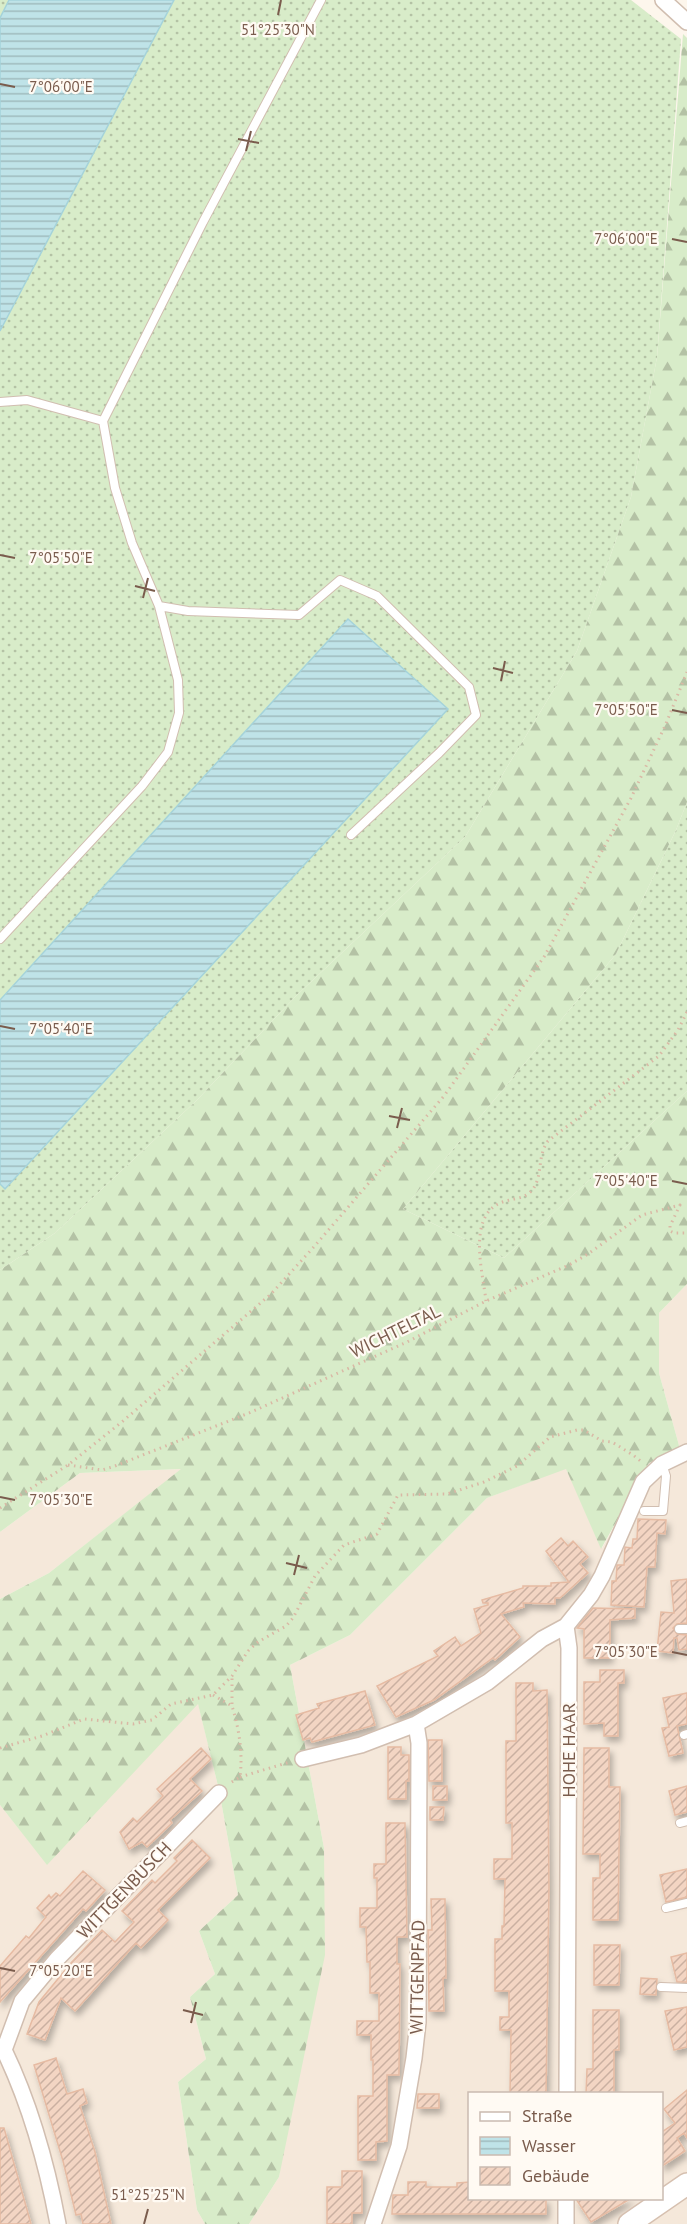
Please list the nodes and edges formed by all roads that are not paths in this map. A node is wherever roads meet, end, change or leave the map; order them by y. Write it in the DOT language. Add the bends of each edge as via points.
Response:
graph roads {
  1 [pos="321,0"];
  2 [pos="663,0"];
  3 [pos="687,22"];
  4 [pos="0,402"];
  5 [pos="103,421"];
  6 [pos="159,606"];
  7 [pos="351,835"];
  8 [pos="0,939"];
  9 [pos="687,1452"];
  10 [pos="657,1468"];
  11 [pos="644,1511"];
  12 [pos="566,1626"];
  13 [pos="416,1724"];
  14 [pos="303,1759"];
  15 [pos="219,1793"];
  16 [pos="687,1904"];
  17 [pos="666,1908"];
  18 [pos="661,1987"];
  19 [pos="687,1988"];
  20 [pos="2,2051"];
  21 [pos="567,2092"];
  22 [pos="687,2184"];
  23 [pos="566,2200"];
  24 [pos="58,2224"];
  25 [pos="373,2224"];
  26 [pos="566,2224"];
  27 [pos="629,2224"];
  1 -- 5 [label="lane"];
  2 -- 3 [label="street"];
  4 -- 5 [label="lane" via="27,400"];
  5 -- 6 [label="lane" via="115,488 132,543"];
  6 -- 7 [label="lane" via="188,611 299,615 340,580 377,596 469,687 477,715"];
  6 -- 8 [label="lane" via="178,680 179,713 168,752 142,786"];
  9 -- 10 [label="street"];
  10 -- 11 [label="lane" via="666,1476 663,1511"];
  10 -- 12 [label="street" via="638,1492 602,1576"];
  12 -- 13 [label="street" via="542,1639 488,1682"];
  12 -- 21 [label="street, HOHE HAAR"];
  13 -- 14 [label="street" via="361,1745"];
  13 -- 25 [label="street, WITTGENPFAD" via="418,2022 399,2146"];
  15 -- 20 [label="street, WITTGENBUSCH" via="57,1959 22,2001"];
  16 -- 17 [label="lane"];
  18 -- 19 [label="lane"];
  20 -- 24 [label="street" via="17,2078 51,2182"];
  22 -- 27 [label="main road"];
  23 -- 26 [label="street"];
}
